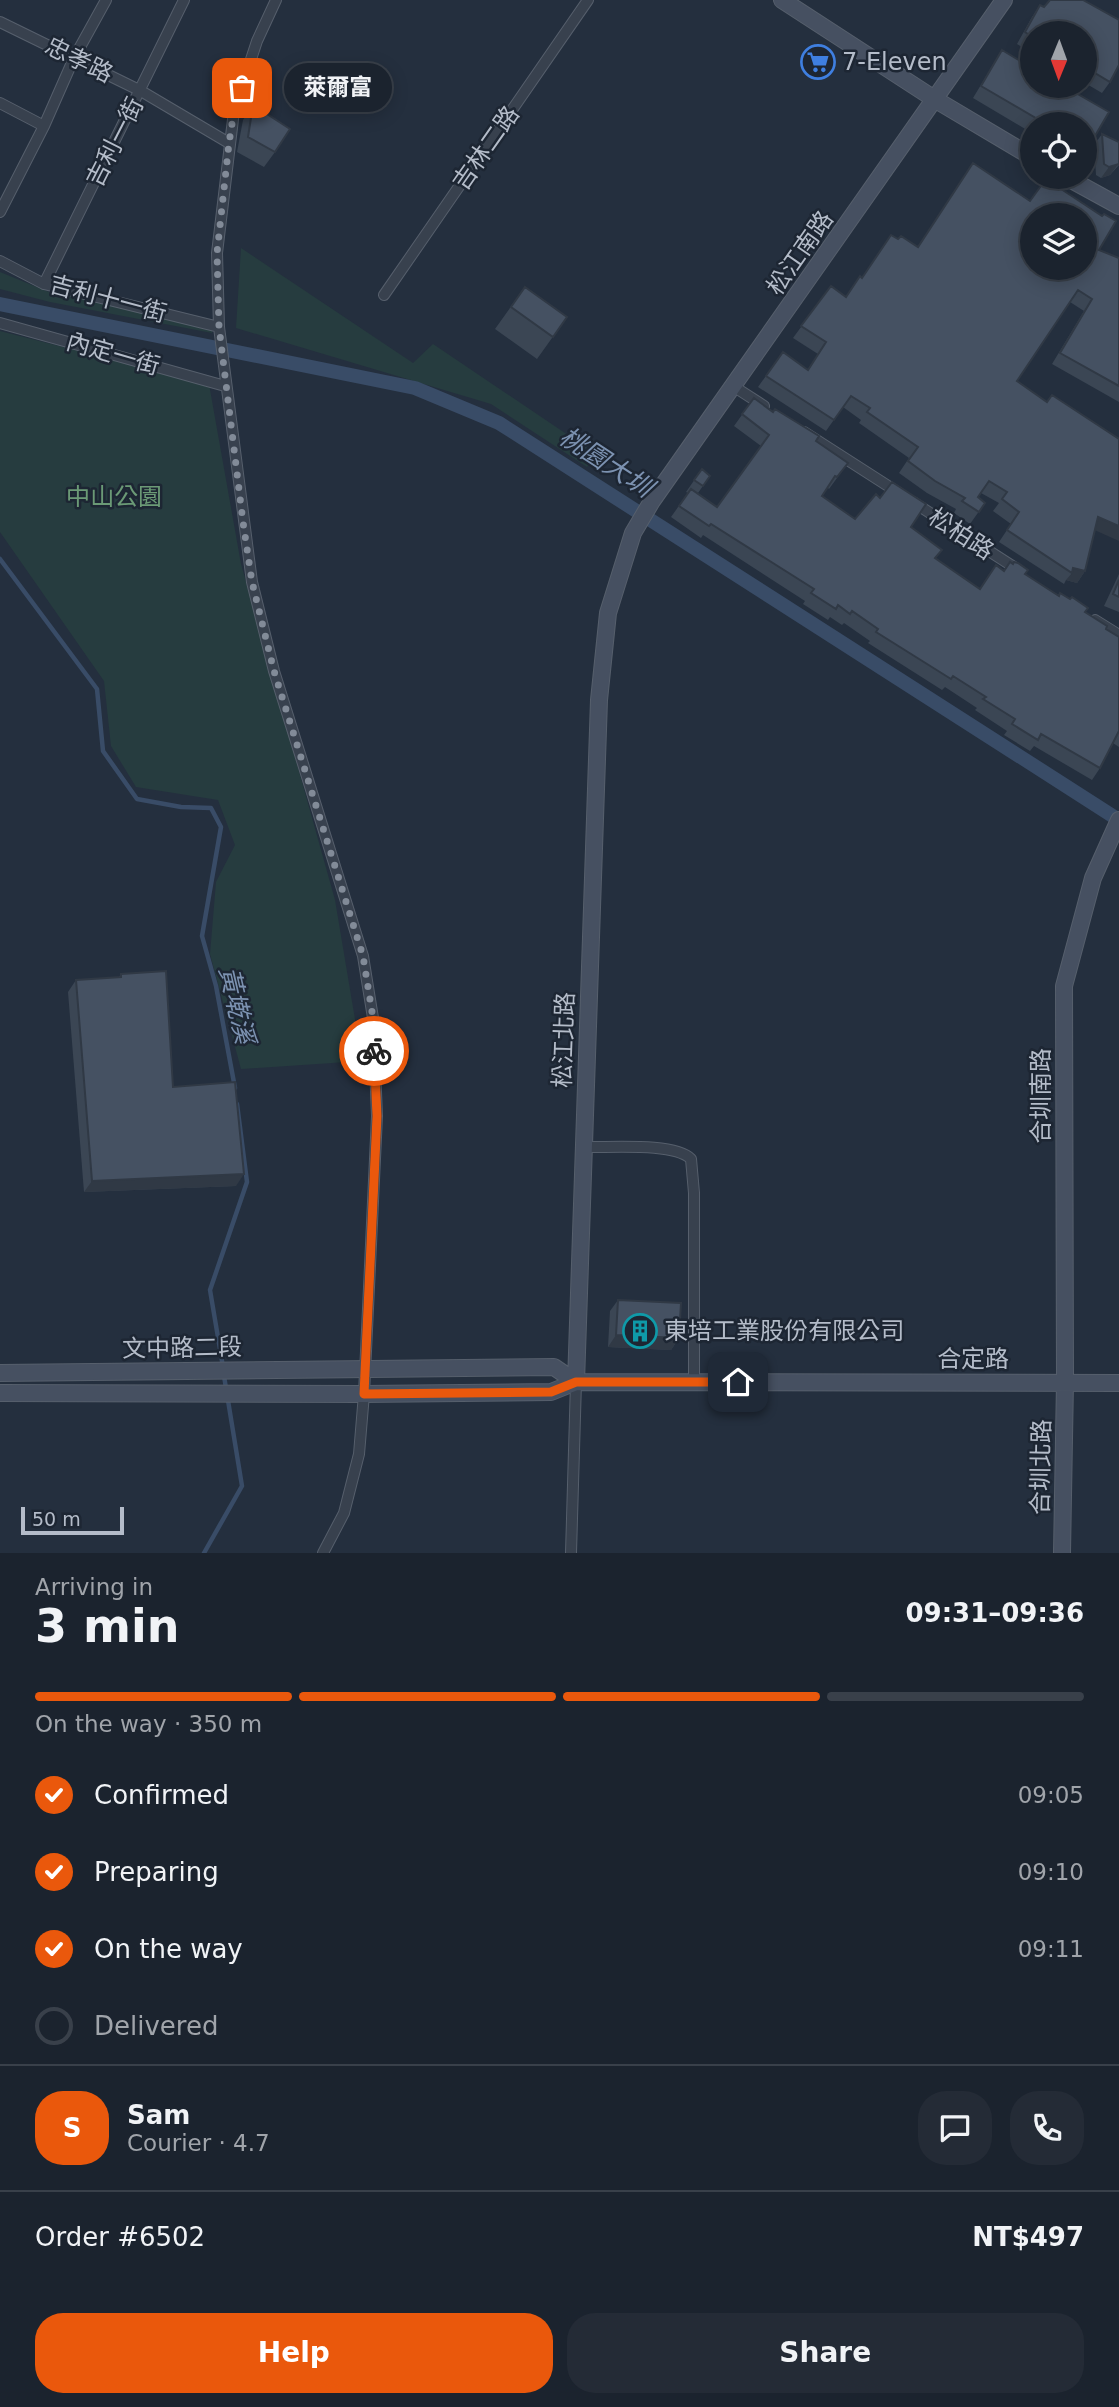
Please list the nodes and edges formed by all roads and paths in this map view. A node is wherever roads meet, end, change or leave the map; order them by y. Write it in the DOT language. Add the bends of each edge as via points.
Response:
graph roads {
  1 [pos="184,0"];
  2 [pos="588,0"];
  3 [pos="782,0"];
  4 [pos="1004,0"];
  5 [pos="102,1"];
  6 [pos="273,1"];
  7 [pos="0,22"];
  8 [pos="74,58"];
  9 [pos="141,91"];
  10 [pos="936,100"];
  11 [pos="0,103"];
  12 [pos="44,126"];
  13 [pos="229,143"];
  14 [pos="1020,150"];
  15 [pos="0,185"];
  16 [pos="1088,189"];
  17 [pos="12,191"];
  18 [pos="1119,206"];
  19 [pos="0,212"];
  20 [pos="0,261"];
  21 [pos="44,284"];
  22 [pos="384,295"];
  23 [pos="0,323"];
  24 [pos="219,327"];
  25 [pos="225,386"];
  26 [pos="733,386"];
  27 [pos="768,409"];
  28 [pos="792,424"];
  29 [pos="634,533"];
  30 [pos="1026,575"];
  31 [pos="1084,613"];
  32 [pos="1119,635"];
  33 [pos="1119,820"];
  34 [pos="583,1147"];
  35 [pos="365,1369"];
  36 [pos="0,1373"];
  37 [pos="576,1382"];
  38 [pos="694,1382"];
  39 [pos="1065,1382"];
  40 [pos="1119,1383"];
  41 [pos="0,1393"];
  42 [pos="364,1394"];
  43 [pos="323,1553"];
  44 [pos="571,1553"];
  45 [pos="1062,1553"];
  1 -- 9 [label="street, 吉利一街"];
  2 -- 22 [label="street, 吉林二路"];
  3 -- 10 [label="street"];
  4 -- 10 [label="street, 松江南路"];
  5 -- 8 [label="street"];
  6 -- 13 [label="street" via="234,111"];
  7 -- 8 [label="street, 忠孝路"];
  8 -- 9 [label="street, 忠孝路"];
  8 -- 12 [label="street"];
  9 -- 13 [label="street, 忠孝路"];
  9 -- 21 [label="street, 吉利一街"];
  10 -- 14 [label="street"];
  10 -- 26 [label="street, 松江南路"];
  11 -- 12 [label="street"];
  12 -- 17 [label="street"];
  13 -- 24 [label="street" via="217,253"];
  15 -- 17 [label="street"];
  16 -- 18 [label="street"];
  17 -- 19 [label="street"];
  20 -- 21 [label="street, 吉利十一街"];
  21 -- 24 [label="street, 吉利十一街"];
  23 -- 25 [label="street, 內定一街"];
  24 -- 25 [label="street"];
  25 -- 35 [label="street" via="252,582 274,671 363,956 373,1018 377,1116"];
  26 -- 27 [label="street"];
  26 -- 29 [label="street, 松江南路"];
  28 -- 30 [label="street, 松柏路"];
  29 -- 34 [label="street, 松江北路" via="608,613 598,700"];
  31 -- 32 [label="street"];
  33 -- 39 [label="street, 合圳南路" via="1093,878 1064,986"];
  34 -- 37 [label="street, 松江北路"];
  34 -- 38 [label="street" via="670,1150 686,1153 691,1159"];
  35 -- 36 [label="street, 文中路二段"];
  35 -- 37 [label="street, 合定路" via="554,1367"];
  35 -- 42 [label="street"];
  37 -- 38 [label="street, 合定路"];
  37 -- 42 [label="street, 合定路" via="551,1392"];
  37 -- 44 [label="street, 松江北路"];
  38 -- 39 [label="street, 合定路"];
  39 -- 40 [label="street, 合定路"];
  39 -- 45 [label="street, 合圳北路"];
  41 -- 42 [label="street, 文中路二段"];
  42 -- 43 [label="street" via="359,1454 344,1513"];
}
